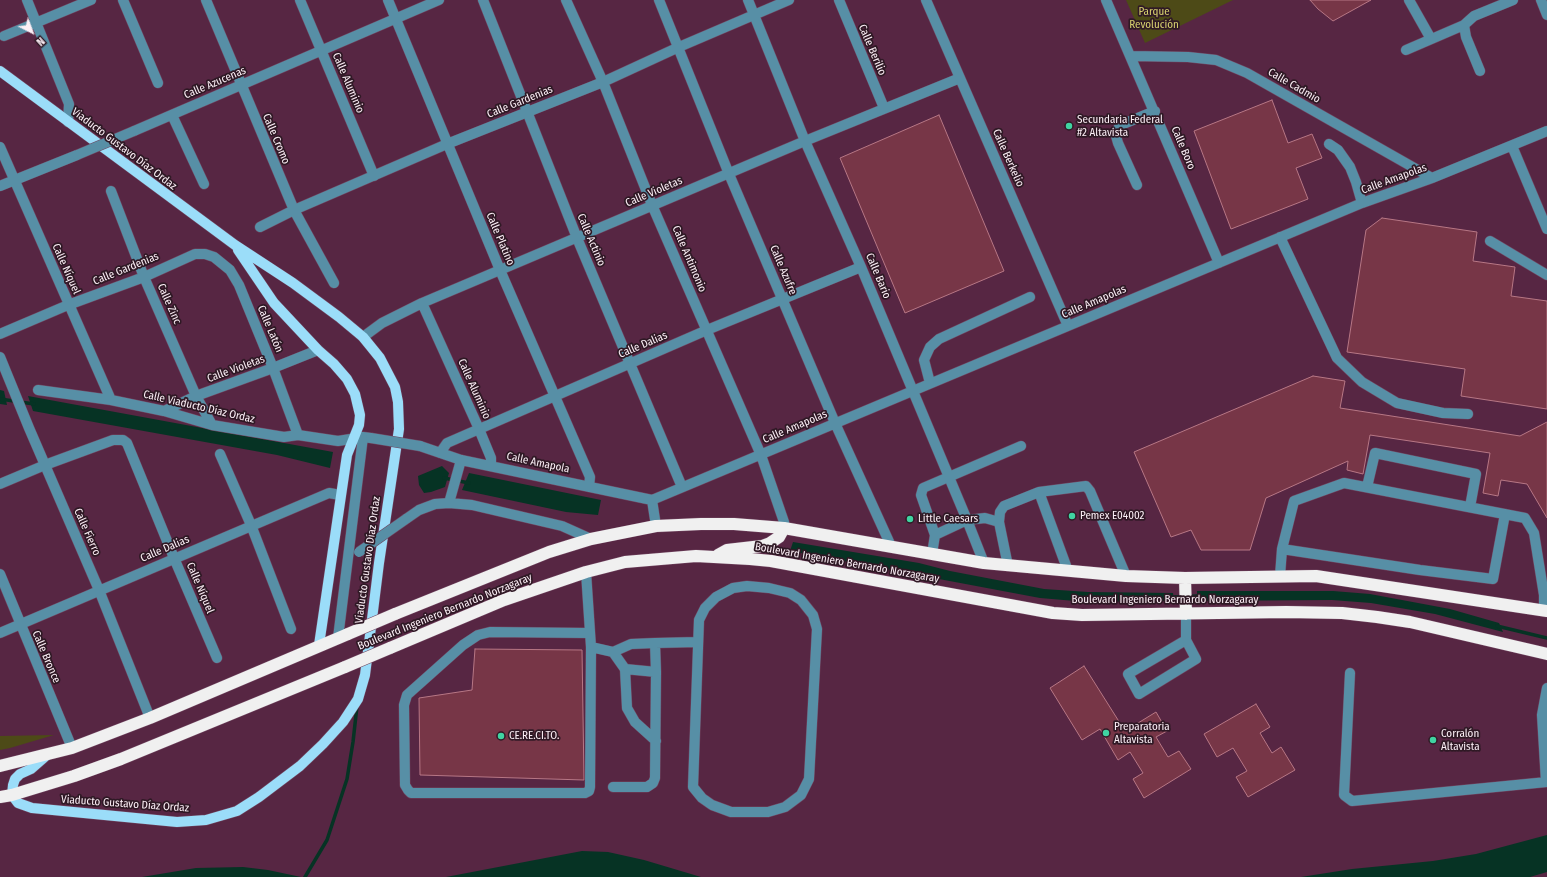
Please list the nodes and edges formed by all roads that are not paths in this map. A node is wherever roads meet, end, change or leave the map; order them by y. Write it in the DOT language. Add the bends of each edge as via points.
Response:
graph roads {
  1 [pos="27,0"];
  2 [pos="91,0"];
  3 [pos="124,0"];
  4 [pos="206,0"];
  5 [pos="300,0"];
  6 [pos="388,0"];
  7 [pos="439,0"];
  8 [pos="483,0"];
  9 [pos="566,0"];
  10 [pos="659,0"];
  11 [pos="748,0"];
  12 [pos="788,0"];
  13 [pos="838,0"];
  14 [pos="926,0"];
  15 [pos="1106,0"];
  16 [pos="1408,0"];
  17 [pos="1513,0"];
  18 [pos="1541,0"];
  19 [pos="755,15"];
  20 [pos="1547,15"];
  21 [pos="396,18"];
  22 [pos="36,22"];
  23 [pos="1464,25"];
  24 [pos="4,36"];
  25 [pos="1431,39"];
  26 [pos="679,47"];
  27 [pos="321,50"];
  28 [pos="1406,50"];
  29 [pos="1131,56"];
  30 [pos="0,71"];
  31 [pos="1480,71"];
  32 [pos="960,78"];
  33 [pos="602,82"];
  34 [pos="158,83"];
  35 [pos="241,86"];
  36 [pos="884,108"];
  37 [pos="1154,111"];
  38 [pos="526,112"];
  39 [pos="172,115"];
  40 [pos="68,122"];
  41 [pos="1547,131"];
  42 [pos="805,141"];
  43 [pos="447,144"];
  44 [pos="1329,144"];
  45 [pos="1512,146"];
  46 [pos="0,147"];
  47 [pos="729,174"];
  48 [pos="374,176"];
  49 [pos="1432,178"];
  50 [pos="14,180"];
  51 [pos="204,184"];
  52 [pos="1137,185"];
  53 [pos="0,186"];
  54 [pos="111,191"];
  55 [pos="1362,203"];
  56 [pos="652,205"];
  57 [pos="294,210"];
  58 [pos="260,227"];
  59 [pos="1547,229"];
  60 [pos="1280,237"];
  61 [pos="577,238"];
  62 [pos="1490,241"];
  63 [pos="235,246"];
  64 [pos="195,254"];
  65 [pos="1219,263"];
  66 [pos="861,267"];
  67 [pos="500,270"];
  68 [pos="1547,275"];
  69 [pos="144,277"];
  70 [pos="334,283"];
  71 [pos="1030,297"];
  72 [pos="783,300"];
  73 [pos="422,303"];
  74 [pos="68,304"];
  75 [pos="1068,326"];
  76 [pos="707,330"];
  77 [pos="0,334"];
  78 [pos="363,337"];
  79 [pos="318,350"];
  80 [pos="0,357"];
  81 [pos="630,363"];
  82 [pos="273,368"];
  83 [pos="930,383"];
  84 [pos="38,390"];
  85 [pos="913,390"];
  86 [pos="196,396"];
  87 [pos="554,396"];
  88 [pos="111,400"];
  89 [pos="164,411"];
  90 [pos="1468,414"];
  91 [pos="835,423"];
  92 [pos="212,424"];
  93 [pos="479,429"];
  94 [pos="298,435"];
  95 [pos="363,438"];
  96 [pos="420,446"];
  97 [pos="1021,446"];
  98 [pos="440,453"];
  99 [pos="220,454"];
  100 [pos="761,455"];
  101 [pos="461,460"];
  102 [pos="45,465"];
  103 [pos="491,465"];
  104 [pos="948,476"];
  105 [pos="0,484"];
  106 [pos="589,487"];
  107 [pos="682,487"];
  108 [pos="1367,487"];
  109 [pos="1039,492"];
  110 [pos="340,495"];
  111 [pos="652,500"];
  112 [pos="449,503"];
  113 [pos="1470,507"];
  114 [pos="1505,514"];
  115 [pos="968,520"];
  116 [pos="999,522"];
  117 [pos="251,526"];
  118 [pos="656,526"];
  119 [pos="784,528"];
  120 [pos="935,535"];
  121 [pos="591,539"];
  122 [pos="891,546"];
  123 [pos="1282,549"];
  124 [pos="932,554"];
  125 [pos="331,555"];
  126 [pos="348,556"];
  127 [pos="716,557"];
  128 [pos="174,558"];
  129 [pos="984,563"];
  130 [pos="1008,566"];
  131 [pos="1068,571"];
  132 [pos="586,572"];
  133 [pos="0,574"];
  134 [pos="1126,576"];
  135 [pos="1280,576"];
  136 [pos="1185,584"];
  137 [pos="99,590"];
  138 [pos="1186,610"];
  139 [pos="1545,611"];
  140 [pos="20,624"];
  141 [pos="292,629"];
  142 [pos="0,633"];
  143 [pos="589,633"];
  144 [pos="343,636"];
  145 [pos="1186,640"];
  146 [pos="698,642"];
  147 [pos="655,643"];
  148 [pos="319,646"];
  149 [pos="591,647"];
  150 [pos="613,652"];
  151 [pos="1547,654"];
  152 [pos="217,658"];
  153 [pos="625,669"];
  154 [pos="656,672"];
  155 [pos="1350,673"];
  156 [pos="1547,688"];
  157 [pos="150,718"];
  158 [pos="656,741"];
  159 [pos="72,748"];
  160 [pos="47,755"];
  161 [pos="0,766"];
  162 [pos="1546,782"];
  163 [pos="613,787"];
  164 [pos="12,795"];
  165 [pos="0,797"];
  1 -- 22 [label="street"];
  2 -- 22 [label="street"];
  3 -- 34 [label="street"];
  4 -- 35 [label="street, Calle Cromo"];
  5 -- 27 [label="street, Calle Aluminio"];
  6 -- 21 [label="street, Calle Platino"];
  7 -- 21 [label="street, Calle Azucenas"];
  8 -- 38 [label="street, Calle Actinio"];
  9 -- 33 [label="street, Calle Antimonio"];
  10 -- 26 [label="street, Calle Azufre"];
  11 -- 19 [label="street, Calle Bario"];
  12 -- 19 [label="street, Calle Gardenias"];
  13 -- 36 [label="street, Calle Berilio"];
  14 -- 32 [label="street, Calle Berkelio"];
  15 -- 29 [label="street, Calle Boro"];
  16 -- 25 [label="street"];
  17 -- 23 [label="street" via="1474,16"];
  18 -- 20 [label="street"];
  19 -- 26 [label="street, Calle Gardenias"];
  19 -- 42 [label="street, Calle Bario"];
  21 -- 27 [label="street, Calle Azucenas"];
  21 -- 43 [label="street, Calle Platino"];
  22 -- 24 [label="street"];
  22 -- 40 [label="street" via="69,104"];
  23 -- 25 [label="street"];
  23 -- 31 [label="street" via="1466,37"];
  25 -- 28 [label="street"];
  26 -- 33 [label="street, Calle Gardenias"];
  26 -- 47 [label="street, Calle Azufre"];
  27 -- 35 [label="street, Calle Azucenas"];
  27 -- 48 [label="street, Calle Aluminio"];
  29 -- 37 [label="street, Calle Boro"];
  29 -- 49 [label="street, Calle Cadmio" via="1216,60 1247,73"];
  30 -- 40 [label="main road, Viaducto Gustavo Díaz Ordaz"];
  32 -- 36 [label="street, Calle Violetas"];
  32 -- 75 [label="street, Calle Berkelio"];
  33 -- 38 [label="street, Calle Gardenias"];
  33 -- 56 [label="street, Calle Antimonio"];
  35 -- 39 [label="street, Calle Azucenas"];
  35 -- 57 [label="street, Calle Cromo"];
  36 -- 42 [label="street, Calle Violetas"];
  37 -- 52 [label="street" via="1123,124 1116,132 1118,143"];
  37 -- 65 [label="street, Calle Boro"];
  38 -- 43 [label="street, Calle Gardenias"];
  38 -- 61 [label="street, Calle Actinio"];
  39 -- 50 [label="street, Calle Azucenas, bridge"];
  39 -- 51 [label="street"];
  40 -- 63 [label="main road, Viaducto Gustavo Díaz Ordaz"];
  41 -- 45 [label="street, Calle Amapolas"];
  42 -- 47 [label="street, Calle Violetas"];
  42 -- 66 [label="street, Calle Bario"];
  43 -- 48 [label="street, Calle Gardenias"];
  43 -- 67 [label="street, Calle Platino"];
  44 -- 55 [label="street" via="1338,150 1350,167"];
  45 -- 49 [label="street, Calle Amapolas"];
  45 -- 59 [label="street"];
  46 -- 50 [label="street, Calle Níquel"];
  47 -- 56 [label="street, Calle Violetas"];
  47 -- 72 [label="street, Calle Azufre"];
  48 -- 57 [label="street, Calle Gardenias"];
  49 -- 55 [label="street, Calle Amapolas"];
  50 -- 53 [label="street, Calle Azucenas"];
  50 -- 74 [label="street, Calle Níquel"];
  54 -- 69 [label="street, Calle Zinc"];
  55 -- 60 [label="street, Calle Amapolas"];
  56 -- 61 [label="street, Calle Violetas"];
  56 -- 76 [label="street, Calle Antimonio"];
  57 -- 58 [label="street, Calle Gardenias"];
  57 -- 70 [label="street, Calle Cromo"];
  60 -- 65 [label="street, Calle Amapolas"];
  60 -- 90 [label="street" via="1337,358 1362,382 1397,403 1443,413"];
  61 -- 67 [label="street, Calle Violetas"];
  61 -- 81 [label="street, Calle Actinio"];
  62 -- 68 [label="street"];
  63 -- 78 [label="main road, Viaducto Gustavo Díaz Ordaz" via="293,283"];
  63 -- 79 [label="main road, Viaducto Gustavo Díaz Ordaz" via="274,303"];
  64 -- 69 [label="street, Calle Gardenias"];
  64 -- 82 [label="street, Calle Latón" via="214,257 230,270"];
  65 -- 75 [label="street, Calle Amapolas"];
  66 -- 72 [label="street, Calle Dalias"];
  66 -- 85 [label="street, Calle Bario"];
  67 -- 73 [label="street, Calle Violetas"];
  67 -- 87 [label="street, Calle Platino"];
  69 -- 74 [label="street, Calle Gardenias"];
  69 -- 86 [label="street, Calle Zinc"];
  71 -- 83 [label="street" via="939,339 930,347 924,360"];
  72 -- 76 [label="street, Calle Dalias"];
  72 -- 91 [label="street, Calle Azufre"];
  73 -- 78 [label="street, Calle Violetas" via="382,323"];
  73 -- 93 [label="street, Calle Aluminio"];
  74 -- 77 [label="street, Calle Gardenias"];
  74 -- 88 [label="street, Calle Níquel"];
  75 -- 83 [label="street, Calle Amapolas"];
  76 -- 81 [label="street, Calle Dalias"];
  76 -- 100 [label="street, Calle Antimonio"];
  78 -- 164 [label="main road, Viaducto Gustavo Díaz Ordaz" via="380,358 394,387 398,402 399,429 379,563 366,676 358,699 343,722 300,766 259,797 237,811 206,820 177,822 32,808 18,803"];
  79 -- 82 [label="street, Calle Violetas"];
  79 -- 95 [label="main road, Viaducto Gustavo Díaz Ordaz" via="347,379 355,394"];
  80 -- 102 [label="street, Calle Fierro"];
  81 -- 87 [label="street, Calle Dalias"];
  81 -- 107 [label="street, Calle Actinio"];
  82 -- 86 [label="street, Calle Violetas"];
  82 -- 94 [label="street, Calle Latón"];
  83 -- 85 [label="street, Calle Amapolas"];
  84 -- 88 [label="street, Calle Viaducto Díaz Ordaz"];
  85 -- 91 [label="street, Calle Amapolas"];
  85 -- 104 [label="street, Calle Bario"];
  86 -- 89 [label="street, Calle Violetas"];
  86 -- 92 [label="street, Calle Zinc"];
  87 -- 93 [label="street, Calle Dalias"];
  87 -- 106 [label="street, Calle Platino" via="590,477"];
  88 -- 89 [label="street, Calle Viaducto Díaz Ordaz"];
  89 -- 92 [label="street, Calle Viaducto Díaz Ordaz"];
  91 -- 100 [label="street, Calle Amapolas"];
  91 -- 122 [label="street, Calle Azufre"];
  92 -- 94 [label="street, Calle Viaducto Díaz Ordaz" via="284,437"];
  93 -- 98 [label="street, Calle Dalias" via="447,443"];
  93 -- 103 [label="street, Calle Aluminio" via="491,458"];
  94 -- 95 [label="street, Calle Viaducto Díaz Ordaz" via="338,441"];
  95 -- 96 [label="street, Calle Viaducto Díaz Ordaz, bridge"];
  95 -- 110 [label="main road, Viaducto Gustavo Díaz Ordaz" via="347,454"];
  95 -- 126 [label="street"];
  96 -- 98 [label="street, Calle Amapola"];
  97 -- 104 [label="street"];
  98 -- 101 [label="street, Calle Amapola"];
  99 -- 117 [label="street"];
  100 -- 107 [label="street, Calle Amapolas"];
  100 -- 119 [label="street, Calle Antimonio"];
  101 -- 103 [label="street, Calle Amapola"];
  101 -- 112 [label="street"];
  102 -- 105 [label="street"];
  102 -- 128 [label="street, Calle Níquel" via="113,440 128,443"];
  102 -- 137 [label="street, Calle Fierro"];
  103 -- 106 [label="street, Calle Amapola"];
  104 -- 115 [label="street, Calle Bario"];
  104 -- 120 [label="street" via="923,488 921,495"];
  106 -- 111 [label="street, Calle Amapola"];
  107 -- 111 [label="street, Calle Amapolas"];
  108 -- 113 [label="street"];
  108 -- 113 [label="street" via="1375,453 1476,474"];
  108 -- 123 [label="street" via="1344,483 1294,501"];
  109 -- 116 [label="street" via="1004,506 1000,512"];
  109 -- 131 [label="street"];
  109 -- 134 [label="street" via="1086,486 1090,490"];
  110 -- 117 [label="street, Calle Dalias" via="329,493"];
  110 -- 125 [label="main road, Viaducto Gustavo Díaz Ordaz"];
  111 -- 118 [label="street"];
  112 -- 121 [label="street" via="472,505 562,526"];
  112 -- 126 [label="street, bridge" via="435,504 419,510 359,552"];
  113 -- 114 [label="street"];
  114 -- 123 [label="street" via="1493,579"];
  114 -- 139 [label="street" via="1525,518 1534,533"];
  115 -- 116 [label="street" via="985,518"];
  115 -- 120 [label="street"];
  115 -- 129 [label="street, Calle Bario"];
  116 -- 130 [label="street"];
  117 -- 128 [label="street, Calle Dalias"];
  117 -- 141 [label="street"];
  118 -- 119 [label="highway, Boulevard Ingeniero Bernardo Norzagaray" via="734,524"];
  118 -- 121 [label="highway, Boulevard Ingeniero Bernardo Norzagaray"];
  119 -- 122 [label="highway, Boulevard Ingeniero Bernardo Norzagaray"];
  119 -- 127 [label="highway" via="779,537 770,543 727,550"];
  120 -- 124 [label="street"];
  121 -- 144 [label="highway, Boulevard Ingeniero Bernardo Norzagaray, bridge" via="549,552"];
  122 -- 124 [label="highway, Boulevard Ingeniero Bernardo Norzagaray"];
  123 -- 135 [label="street"];
  124 -- 129 [label="highway, Boulevard Ingeniero Bernardo Norzagaray"];
  125 -- 126 [label="street"];
  125 -- 148 [label="main road, Viaducto Gustavo Díaz Ordaz"];
  126 -- 144 [label="street"];
  127 -- 132 [label="highway, Boulevard Ingeniero Bernardo Norzagaray" via="696,556 625,562"];
  127 -- 138 [label="highway, Boulevard Ingeniero Bernardo Norzagaray" via="771,561 1052,613 1082,615"];
  128 -- 137 [label="street, Calle Dalias"];
  128 -- 152 [label="street, Calle Níquel"];
  129 -- 130 [label="highway, Boulevard Ingeniero Bernardo Norzagaray"];
  130 -- 131 [label="highway, Boulevard Ingeniero Bernardo Norzagaray"];
  131 -- 134 [label="highway, Boulevard Ingeniero Bernardo Norzagaray"];
  132 -- 143 [label="street"];
  132 -- 164 [label="highway, Boulevard Ingeniero Bernardo Norzagaray, bridge" via="504,600 121,759"];
  133 -- 140 [label="street, Calle Bronce"];
  134 -- 136 [label="highway, Boulevard Ingeniero Bernardo Norzagaray"];
  135 -- 136 [label="highway, Boulevard Ingeniero Bernardo Norzagaray"];
  135 -- 139 [label="highway, Boulevard Ingeniero Bernardo Norzagaray" via="1316,576"];
  136 -- 138 [label="highway"];
  137 -- 140 [label="street, Calle Dalias"];
  137 -- 157 [label="street, Calle Fierro"];
  138 -- 145 [label="street"];
  138 -- 151 [label="highway, Boulevard Ingeniero Bernardo Norzagaray" via="1342,613 1370,616 1410,622"];
  140 -- 142 [label="street, Calle Dalias"];
  140 -- 159 [label="street, Calle Bronce"];
  143 -- 149 [label="street"];
  143 -- 149 [label="street" via="490,632 463,644 407,695 404,720 405,785 408,790 412,793 589,791"];
  144 -- 148 [label="highway, Boulevard Ingeniero Bernardo Norzagaray"];
  145 -- 145 [label="street" via="1128,674 1139,694 1196,659"];
  146 -- 146 [label="street" via="699,620 705,608 716,597 733,588 747,586 790,593 801,600 813,615 817,629 809,779 801,795 785,806 768,812 731,812 712,805 693,787"];
  146 -- 147 [label="street"];
  147 -- 150 [label="street" via="631,644"];
  147 -- 154 [label="street"];
  148 -- 157 [label="highway, Boulevard Ingeniero Bernardo Norzagaray"];
  149 -- 150 [label="street"];
  150 -- 153 [label="street"];
  153 -- 154 [label="street"];
  153 -- 158 [label="street" via="627,708 635,722"];
  154 -- 158 [label="street"];
  155 -- 162 [label="street" via="1344,795 1352,801"];
  156 -- 162 [label="street" via="1542,715"];
  157 -- 159 [label="highway, Boulevard Ingeniero Bernardo Norzagaray"];
  158 -- 163 [label="street" via="653,783 647,787"];
  159 -- 160 [label="highway, Boulevard Ingeniero Bernardo Norzagaray"];
  160 -- 161 [label="highway, Boulevard Ingeniero Bernardo Norzagaray"];
  160 -- 164 [label="main road, Boulevard Ingeniero Bernardo Norzagaray" via="31,769 20,774 13,785"];
  164 -- 165 [label="highway, Boulevard Ingeniero Bernardo Norzagaray"];
}
